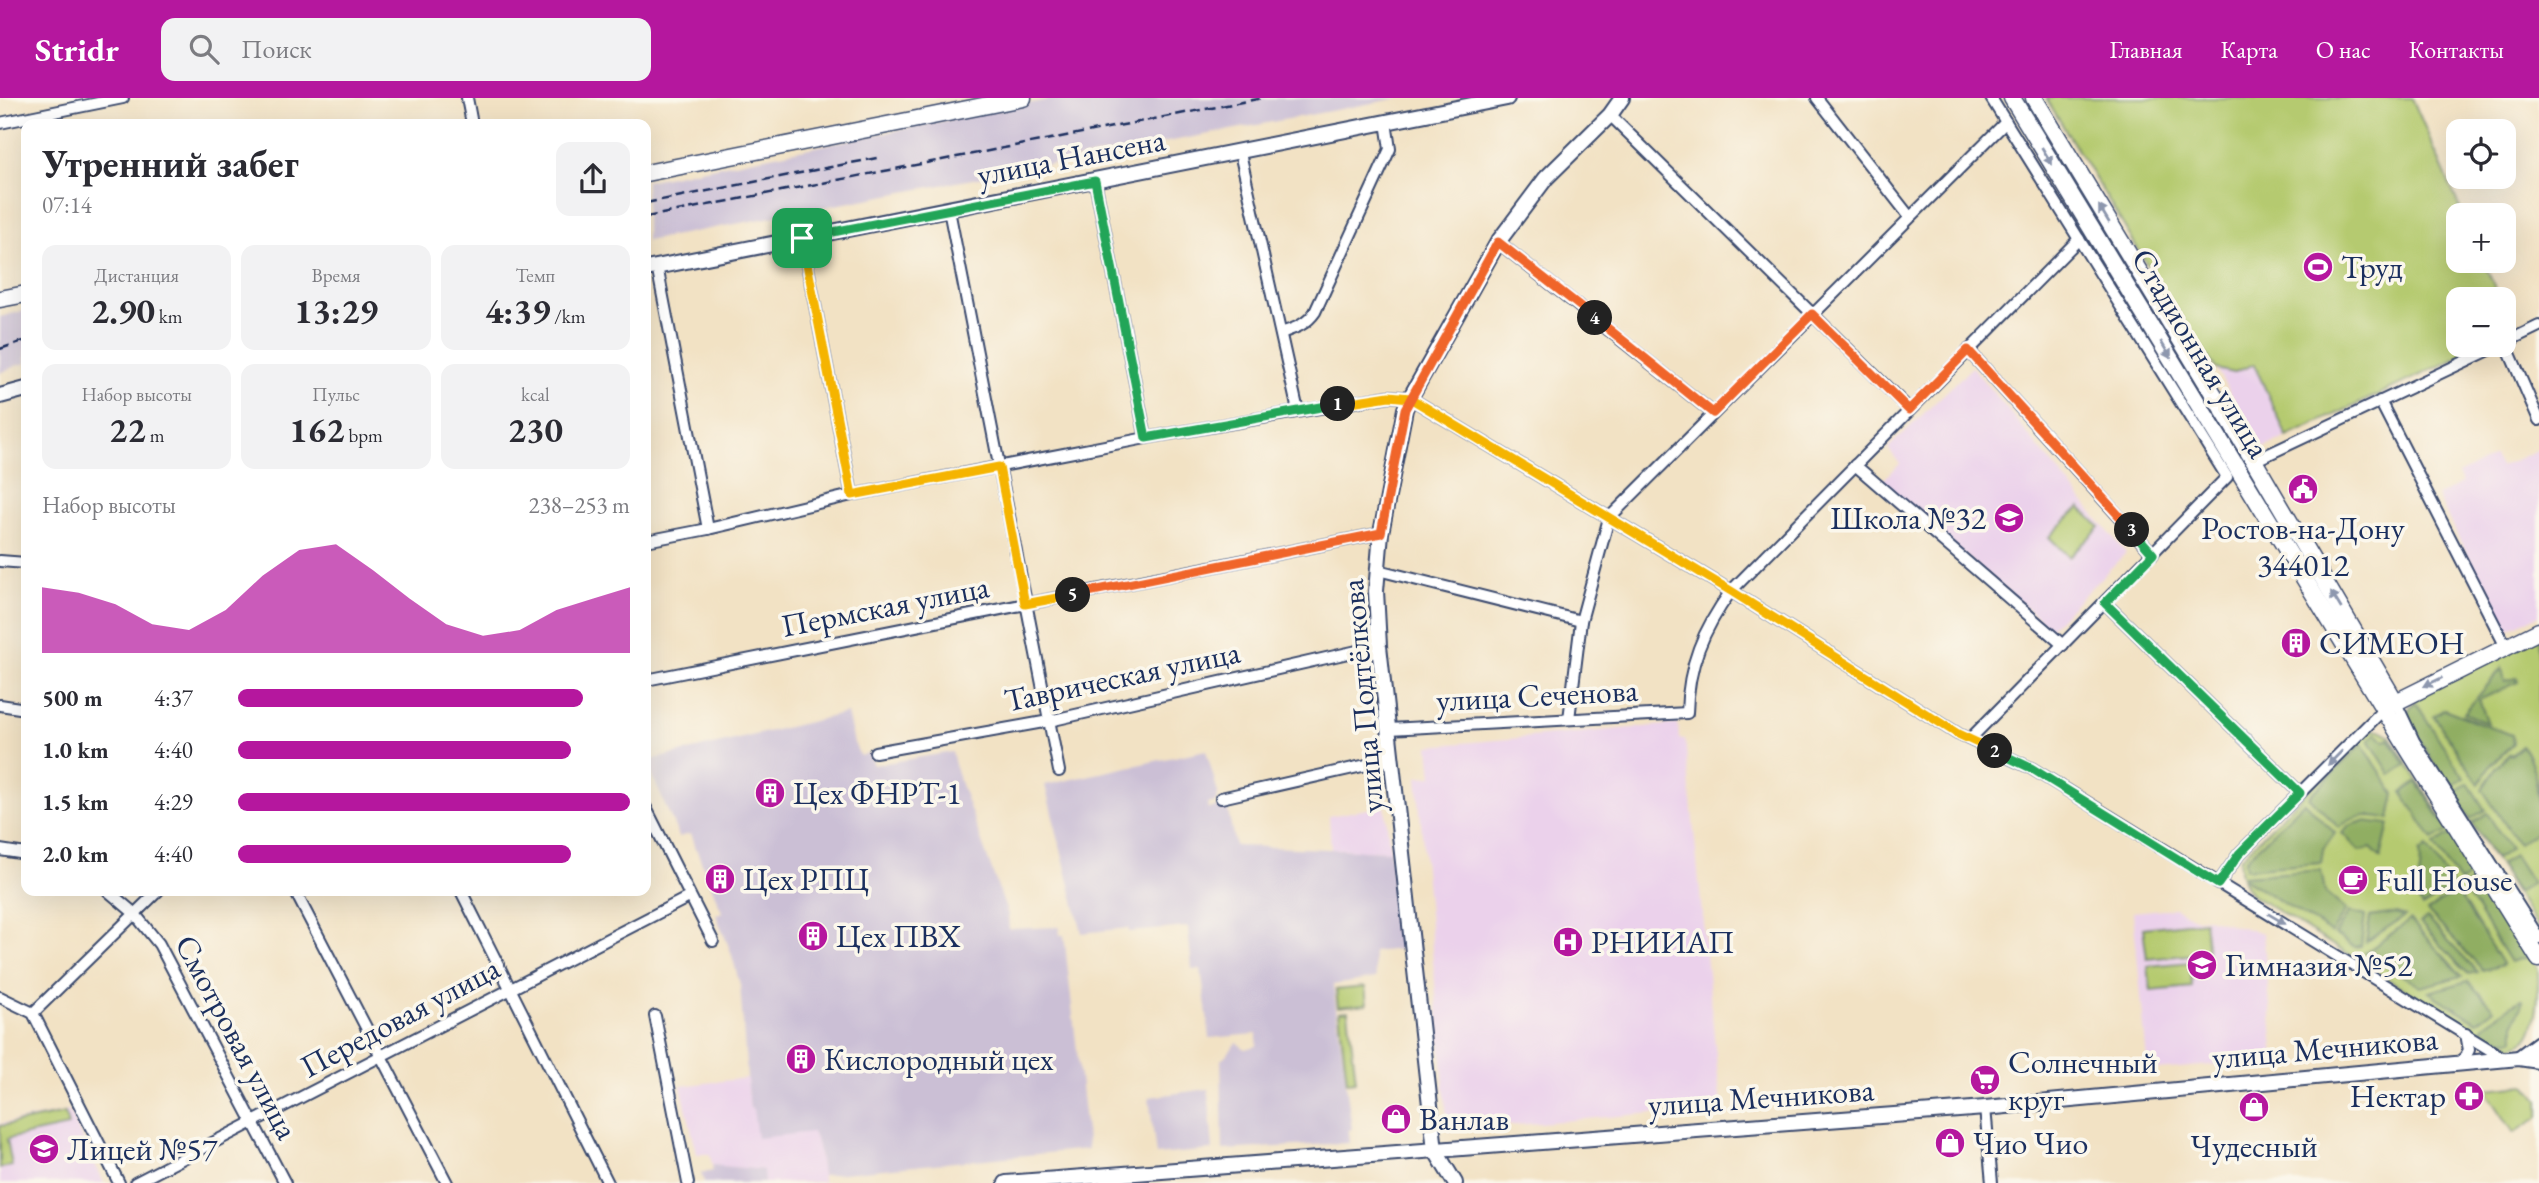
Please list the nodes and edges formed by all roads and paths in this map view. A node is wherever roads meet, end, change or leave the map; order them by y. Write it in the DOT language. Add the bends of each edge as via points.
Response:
graph roads {
  1 [pos="123,98"];
  2 [pos="467,98"];
  3 [pos="1023,98"];
  4 [pos="1507,98"];
  5 [pos="1622,98"];
  6 [pos="1818,98"];
  7 [pos="1991,98"];
  8 [pos="2012,98"];
  9 [pos="2034,98"];
  10 [pos="1610,115"];
  11 [pos="471,119"];
  12 [pos="1386,122"];
  13 [pos="2006,122"];
  14 [pos="0,123"];
  15 [pos="1240,153"];
  16 [pos="651,172"];
  17 [pos="1095,181"];
  18 [pos="949,210"];
  19 [pos="1909,216"];
  20 [pos="802,238"];
  21 [pos="2079,239"];
  22 [pos="1498,242"];
  23 [pos="651,267"];
  24 [pos="21,295"];
  25 [pos="0,299"];
  26 [pos="1812,314"];
  27 [pos="2539,326"];
  28 [pos="1280,333"];
  29 [pos="2516,337"];
  30 [pos="1968,350"];
  31 [pos="2473,357"];
  32 [pos="2510,357"];
  33 [pos="21,390"];
  34 [pos="0,396"];
  35 [pos="1410,398"];
  36 [pos="2380,401"];
  37 [pos="1909,410"];
  38 [pos="1298,411"];
  39 [pos="1713,413"];
  40 [pos="2539,420"];
  41 [pos="1146,438"];
  42 [pos="2254,461"];
  43 [pos="1855,465"];
  44 [pos="999,467"];
  45 [pos="852,495"];
  46 [pos="1609,518"];
  47 [pos="708,529"];
  48 [pos="1381,533"];
  49 [pos="651,540"];
  50 [pos="2153,554"];
  51 [pos="0,561"];
  52 [pos="21,563"];
  53 [pos="1378,570"];
  54 [pos="1731,591"];
  55 [pos="2105,603"];
  56 [pos="1025,604"];
  57 [pos="1581,621"];
  58 [pos="2539,631"];
  59 [pos="2063,645"];
  60 [pos="1379,646"];
  61 [pos="2506,647"];
  62 [pos="651,679"];
  63 [pos="0,705"];
  64 [pos="2389,705"];
  65 [pos="21,708"];
  66 [pos="1569,719"];
  67 [pos="1049,721"];
  68 [pos="1390,729"];
  69 [pos="1970,739"];
  70 [pos="876,752"];
  71 [pos="1393,759"];
  72 [pos="1059,771"];
  73 [pos="2300,793"];
  74 [pos="1221,799"];
  75 [pos="651,817"];
  76 [pos="0,850"];
  77 [pos="21,853"];
  78 [pos="2218,884"];
  79 [pos="114,896"];
  80 [pos="153,896"];
  81 [pos="298,896"];
  82 [pos="464,896"];
  83 [pos="689,897"];
  84 [pos="134,913"];
  85 [pos="2539,938"];
  86 [pos="713,941"];
  87 [pos="2539,959"];
  88 [pos="511,988"];
  89 [pos="0,998"];
  90 [pos="33,1013"];
  91 [pos="655,1016"];
  92 [pos="2466,1034"];
  93 [pos="2539,1043"];
  94 [pos="382,1056"];
  95 [pos="2512,1059"];
  96 [pos="2539,1061"];
  97 [pos="2456,1064"];
  98 [pos="1985,1108"];
  99 [pos="254,1123"];
  100 [pos="1435,1150"];
  101 [pos="119,1183"];
  102 [pos="135,1183"];
  103 [pos="285,1183"];
  104 [pos="447,1183"];
  105 [pos="608,1183"];
  106 [pos="688,1183"];
  107 [pos="1006,1183"];
  108 [pos="1455,1183"];
  109 [pos="1992,1183"];
  1 -- 14 [label="street"];
  2 -- 11 [label="street"];
  3 -- 16 [label="main road"];
  4 -- 12 [label="main road, улица Нансена"];
  5 -- 10 [label="main road, улица Подтёлкова"];
  6 -- 19 [label="street"];
  7 -- 13 [label="street, Стадионная улица"];
  8 -- 64 [label="main road, Стадионная улица, one-way"];
  42 -- 9 [label="main road, Стадионная улица, one-way"];
  10 -- 22 [label="main road, улица Подтёлкова" via="1546,178"];
  10 -- 26 [label="street"];
  12 -- 15 [label="main road, улица Нансена"];
  12 -- 28 [label="street" via="1390,149 1315,312 1299,327"];
  13 -- 19 [label="street"];
  13 -- 21 [label="street, Стадионная улица"];
  15 -- 17 [label="main road, улица Нансена"];
  15 -- 28 [label="street"];
  17 -- 18 [label="main road, улица Нансена"];
  17 -- 41 [label="street"];
  18 -- 20 [label="main road, улица Нансена"];
  18 -- 44 [label="street"];
  19 -- 26 [label="street"];
  20 -- 23 [label="main road, улица Нансена"];
  20 -- 45 [label="street"];
  21 -- 30 [label="street"];
  21 -- 50 [label="street, Стадионная улица" via="2227,477"];
  22 -- 35 [label="main road, улица Подтёлкова"];
  22 -- 39 [label="street"];
  23 -- 47 [label="street"];
  24 -- 25 [label="main road"];
  26 -- 37 [label="street"];
  26 -- 39 [label="street"];
  27 -- 29 [label="street"];
  28 -- 38 [label="street"];
  30 -- 37 [label="street"];
  30 -- 50 [label="street"];
  31 -- 36 [label="street"];
  32 -- 40 [label="street"];
  33 -- 34 [label="main road"];
  35 -- 38 [label="street" via="1389,396"];
  35 -- 46 [label="street"];
  35 -- 48 [label="main road, улица Подтёлкова"];
  36 -- 42 [label="street"];
  36 -- 61 [label="street"];
  37 -- 43 [label="street"];
  38 -- 41 [label="street"];
  39 -- 46 [label="street"];
  41 -- 44 [label="street"];
  64 -- 42 [label="main road, Стадионная улица, one-way"];
  43 -- 54 [label="street"];
  43 -- 59 [label="street"];
  44 -- 45 [label="street"];
  44 -- 56 [label="street"];
  45 -- 47 [label="street"];
  46 -- 54 [label="street"];
  46 -- 57 [label="street"];
  47 -- 49 [label="street"];
  48 -- 53 [label="main road, улица Подтёлкова"];
  48 -- 56 [label="street, Пермская улица"];
  50 -- 55 [label="street"];
  51 -- 52 [label="street"];
  53 -- 57 [label="street"];
  53 -- 60 [label="main road, улица Подтёлкова"];
  54 -- 66 [label="street, улица Сеченова" via="1696,652 1687,713"];
  54 -- 69 [label="street"];
  55 -- 59 [label="street"];
  55 -- 73 [label="street"];
  56 -- 62 [label="street, Пермская улица"];
  56 -- 67 [label="street"];
  57 -- 66 [label="street"];
  58 -- 61 [label="main road"];
  59 -- 69 [label="street"];
  60 -- 67 [label="street, Таврическая улица"];
  60 -- 68 [label="main road, улица Подтёлкова"];
  61 -- 64 [label="main road, one-way"];
  63 -- 65 [label="street"];
  64 -- 73 [label="street, one-way"];
  64 -- 85 [label="street, Стадионная улица"];
  64 -- 87 [label="main road, Стадионная улица"];
  66 -- 68 [label="street, улица Сеченова"];
  67 -- 70 [label="street, Таврическая улица"];
  67 -- 72 [label="street"];
  68 -- 71 [label="main road, улица Подтёлкова"];
  69 -- 78 [label="street" via="2031,768"];
  71 -- 74 [label="street"];
  71 -- 100 [label="main road, улица Подтёлкова"];
  73 -- 78 [label="street" via="2239,854"];
  75 -- 83 [label="street"];
  76 -- 77 [label="street"];
  78 -- 92 [label="street, one-way"];
  79 -- 84 [label="street, Смотровая улица"];
  80 -- 84 [label="street"];
  81 -- 94 [label="street"];
  82 -- 88 [label="street"];
  83 -- 86 [label="street"];
  83 -- 88 [label="street, Передовая улица"];
  84 -- 90 [label="street"];
  84 -- 99 [label="street, Смотровая улица" via="159,944"];
  88 -- 94 [label="street, Передовая улица"];
  88 -- 105 [label="street"];
  89 -- 90 [label="street"];
  90 -- 101 [label="street"];
  91 -- 106 [label="street"];
  92 -- 95 [label="street"];
  92 -- 97 [label="street" via="2469,1051"];
  93 -- 95 [label="main road"];
  94 -- 99 [label="street, Передовая улица"];
  94 -- 104 [label="street"];
  95 -- 96 [label="main road, улица Мечникова"];
  95 -- 97 [label="main road, улица Мечникова"];
  97 -- 98 [label="main road, улица Мечникова"];
  98 -- 100 [label="main road, улица Мечникова"];
  98 -- 109 [label="street"];
  99 -- 102 [label="street, Передовая улица"];
  99 -- 103 [label="street, Смотровая улица"];
  100 -- 107 [label="main road, улица Мечникова"];
  100 -- 108 [label="main road"];
}
